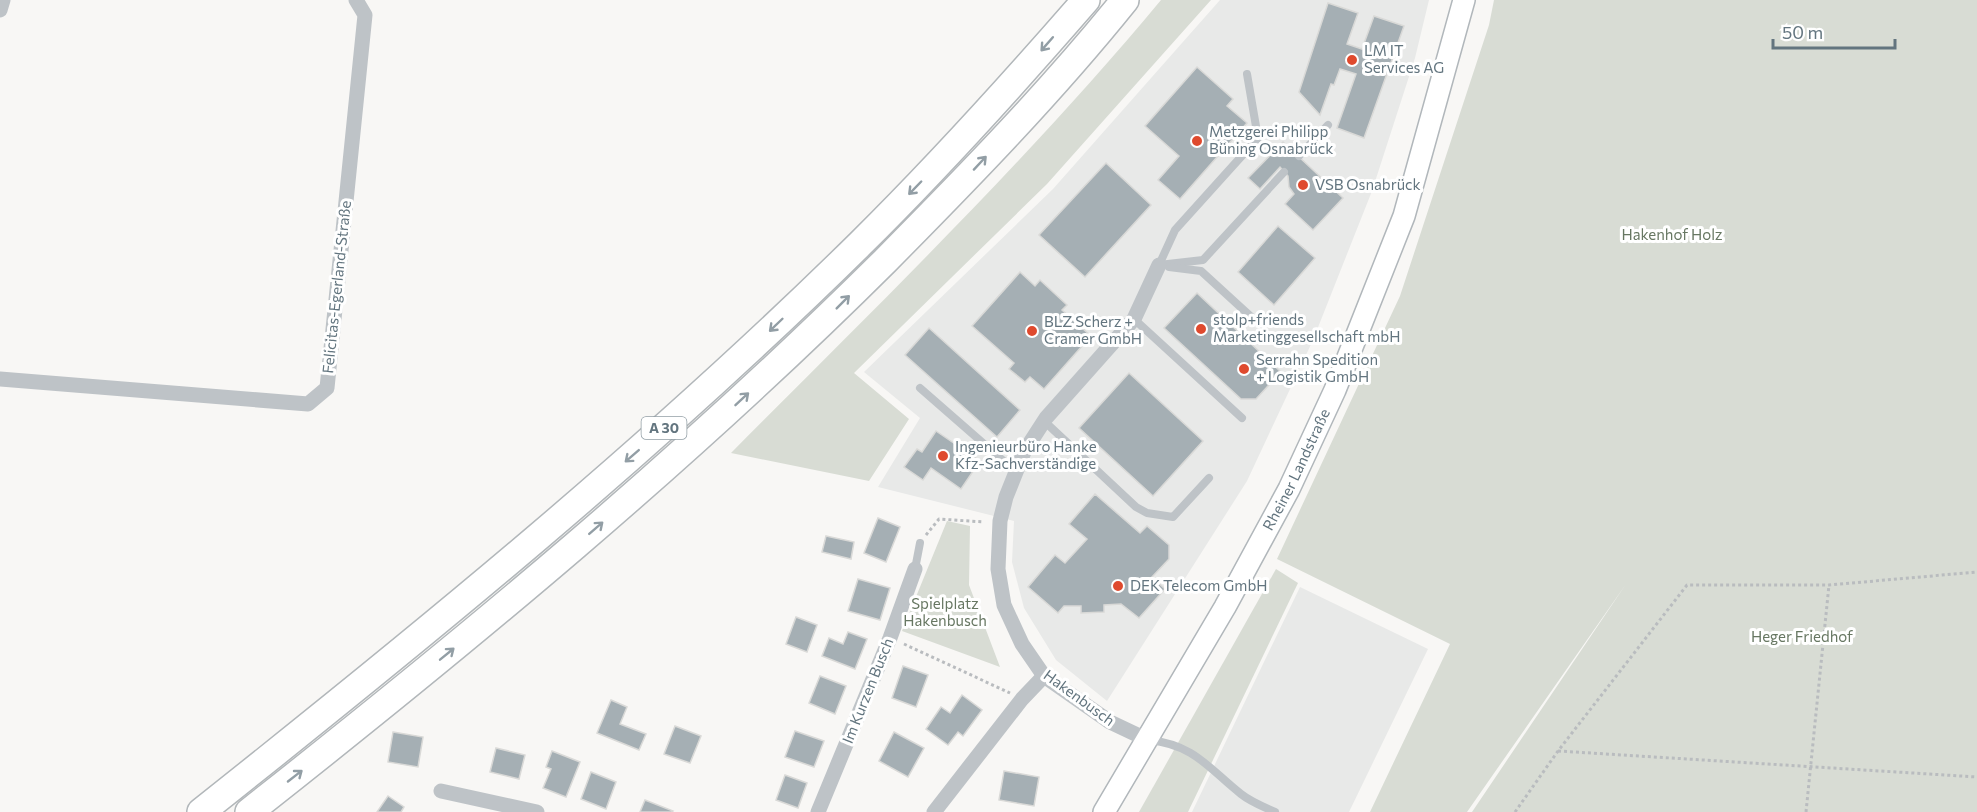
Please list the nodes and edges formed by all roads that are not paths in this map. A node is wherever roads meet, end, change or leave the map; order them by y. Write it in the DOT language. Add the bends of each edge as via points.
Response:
graph roads {
  1 [pos="3,0"];
  2 [pos="356,0"];
  3 [pos="1086,0"];
  4 [pos="1125,0"];
  5 [pos="1464,0"];
  6 [pos="0,10"];
  7 [pos="1247,74"];
  8 [pos="1328,125"];
  9 [pos="1299,156"];
  10 [pos="1284,172"];
  11 [pos="1159,265"];
  12 [pos="1134,319"];
  13 [pos="1259,324"];
  14 [pos="0,379"];
  15 [pos="920,388"];
  16 [pos="1242,418"];
  17 [pos="1044,421"];
  18 [pos="1015,471"];
  19 [pos="1209,478"];
  20 [pos="920,543"];
  21 [pos="915,569"];
  22 [pos="1044,676"];
  23 [pos="1148,740"];
  24 [pos="441,791"];
  25 [pos="201,812"];
  26 [pos="249,812"];
  27 [pos="537,812"];
  28 [pos="818,812"];
  29 [pos="934,812"];
  30 [pos="1104,812"];
  31 [pos="1275,812"];
  1 -- 6 [label="street"];
  2 -- 14 [label="street, Felicitas-Egerland-Straße" via="365,15 327,388 308,404"];
  3 -- 25 [label="highway, A 30, one-way" via="949,153 755,345 507,564"];
  26 -- 4 [label="highway, A 30, one-way" via="524,590 687,450 942,204 1062,75"];
  5 -- 23 [label="street, Rheiner Landstraße" via="1404,216 1335,390 1289,489"];
  7 -- 11 [label="lane" via="1258,138 1175,230"];
  8 -- 9 [label="lane"];
  10 -- 11 [label="lane" via="1203,260"];
  11 -- 12 [label="street, Hakenbusch"];
  11 -- 13 [label="lane" via="1201,271"];
  12 -- 16 [label="lane"];
  12 -- 17 [label="street, Hakenbusch"];
  15 -- 18 [label="lane"];
  17 -- 18 [label="street, Hakenbusch"];
  17 -- 19 [label="lane" via="1147,513 1173,517"];
  18 -- 22 [label="street, Hakenbusch" via="1000,521 998,569 1004,605 1022,644"];
  20 -- 21 [label="lane"];
  21 -- 28 [label="street, Im Kurzen Busch"];
  22 -- 23 [label="street, Hakenbusch" via="1110,722"];
  22 -- 29 [label="street"];
  23 -- 30 [label="street, Rheiner Landstraße"];
  23 -- 31 [label="lane" via="1191,752 1243,796"];
  24 -- 27 [label="street"];
}
